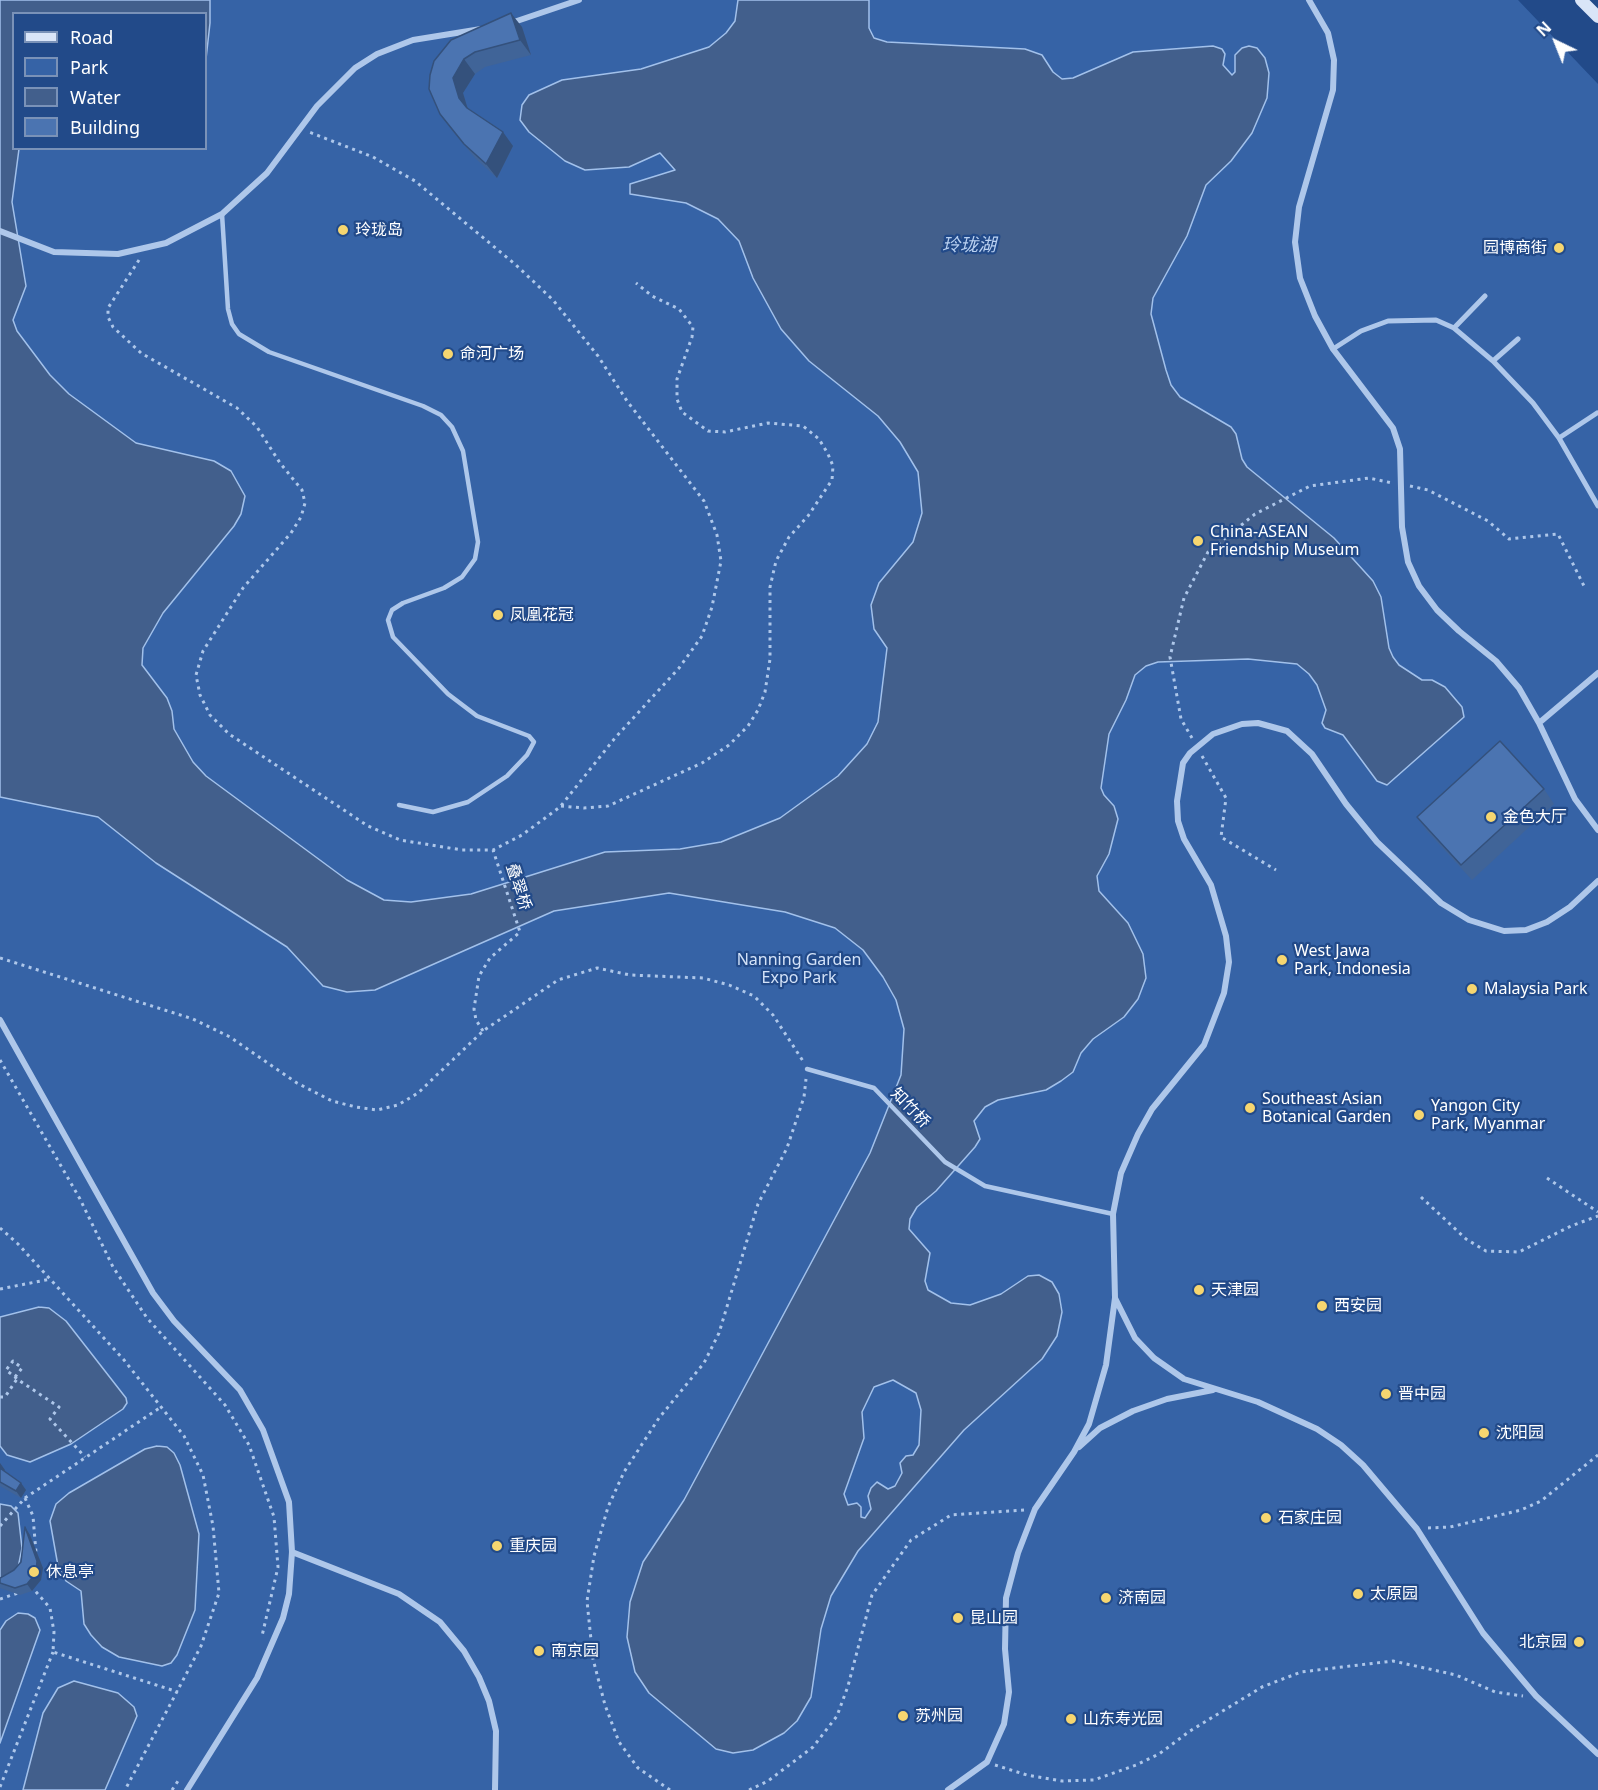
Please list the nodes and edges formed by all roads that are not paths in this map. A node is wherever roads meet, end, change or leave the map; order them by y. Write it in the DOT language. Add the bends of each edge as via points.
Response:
graph roads {
  1 [pos="579,0"];
  2 [pos="1309,0"];
  3 [pos="1581,0"];
  4 [pos="1598,17"];
  5 [pos="498,27"];
  6 [pos="486,28"];
  7 [pos="222,214"];
  8 [pos="0,231"];
  9 [pos="1485,296"];
  10 [pos="1454,328"];
  11 [pos="1518,339"];
  12 [pos="1333,349"];
  13 [pos="1493,361"];
  14 [pos="1597,413"];
  15 [pos="1559,438"];
  16 [pos="1598,506"];
  17 [pos="1598,673"];
  18 [pos="1539,723"];
  19 [pos="399,806"];
  20 [pos="1598,830"];
  21 [pos="1598,881"];
  22 [pos="0,1020"];
  23 [pos="807,1069"];
  24 [pos="1113,1214"];
  25 [pos="1115,1298"];
  26 [pos="1217,1389"];
  27 [pos="1074,1452"];
  28 [pos="292,1552"];
  29 [pos="1598,1754"];
  30 [pos="187,1790"];
  31 [pos="495,1790"];
  32 [pos="948,1790"];
  1 -- 5 [label="street"];
  2 -- 12 [label="street" via="1328,33 1334,60 1333,90 1307,172 1295,242 1300,278"];
  3 -- 4 [label="main road"];
  6 -- 7 [label="street" via="413,40 376,54 337,84 267,173"];
  7 -- 8 [label="street" via="174,239 118,254 54,252"];
  7 -- 19 [label="lane" via="228,309 239,334 269,352 423,406 452,427 463,451 478,542 475,559 462,578 403,603 392,610 388,620 393,637 448,694 477,716 529,736 534,742 507,776 468,802 433,812"];
  9 -- 10 [label="street"];
  10 -- 12 [label="street" via="1436,320 1388,321 1361,331"];
  10 -- 13 [label="street"];
  11 -- 13 [label="street"];
  12 -- 18 [label="street" via="1393,428 1400,449 1402,527 1408,562 1419,586 1437,610 1496,661 1519,688"];
  13 -- 15 [label="street" via="1533,403"];
  14 -- 15 [label="street"];
  15 -- 16 [label="street"];
  17 -- 18 [label="street"];
  18 -- 20 [label="street" via="1575,799"];
  21 -- 24 [label="street" via="1570,907 1526,930 1504,932 1469,920 1441,903 1377,842 1312,754 1287,731 1258,723 1216,732 1183,763 1178,821 1211,885 1221,917 1229,962 1224,993 1204,1045 1152,1109 1138,1134 1121,1173"];
  22 -- 28 [label="street" via="153,1293 174,1321 240,1390 263,1430 289,1502"];
  23 -- 24 [label="lane, 知竹桥" via="874,1088 945,1162 984,1186"];
  24 -- 25 [label="street"];
  25 -- 26 [label="street" via="1135,1338 1154,1358 1184,1379"];
  25 -- 27 [label="street" via="1106,1365 1089,1424"];
  26 -- 27 [label="street" via="1133,1411 1100,1428"];
  26 -- 29 [label="street" via="1258,1402 1317,1429 1363,1465 1418,1529 1483,1632 1536,1696"];
  27 -- 32 [label="street" via="1035,1509 1006,1598 1009,1692 1004,1724 987,1762"];
  28 -- 30 [label="street" via="289,1594 272,1648"];
  28 -- 31 [label="street" via="399,1594 440,1622 464,1651 489,1701 496,1731"];
}
